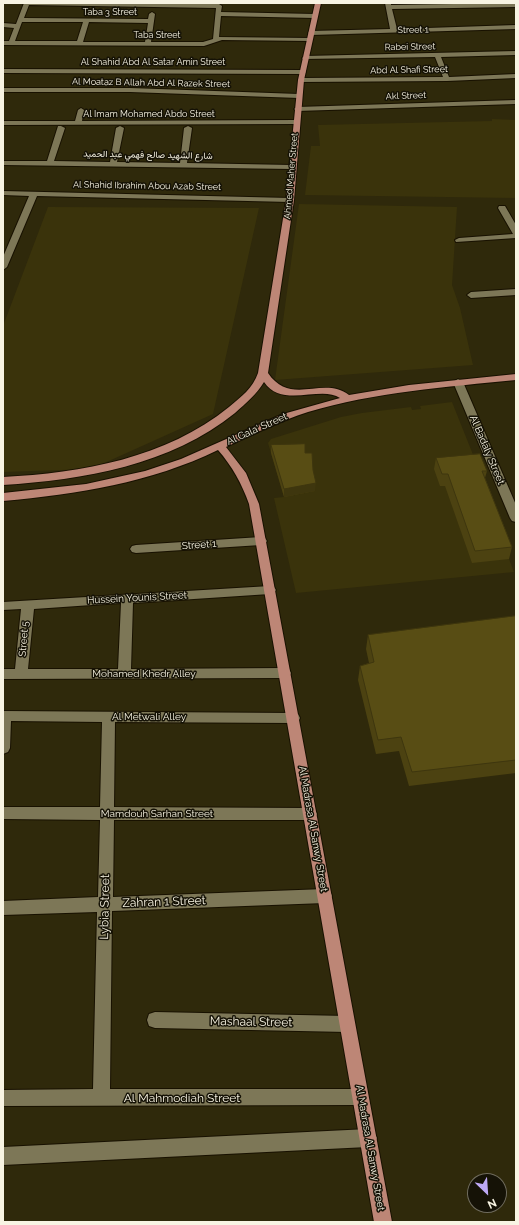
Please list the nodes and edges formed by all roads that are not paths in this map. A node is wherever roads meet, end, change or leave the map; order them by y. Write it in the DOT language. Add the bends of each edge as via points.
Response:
graph roads {
  1 [pos="27,3"];
  2 [pos="318,3"];
  3 [pos="219,4"];
  4 [pos="154,5"];
  5 [pos="388,5"];
  6 [pos="516,5"];
  7 [pos="219,14"];
  8 [pos="315,16"];
  9 [pos="86,21"];
  10 [pos="151,21"];
  11 [pos="19,23"];
  12 [pos="3,25"];
  13 [pos="516,28"];
  14 [pos="394,31"];
  15 [pos="310,36"];
  16 [pos="216,39"];
  17 [pos="3,43"];
  18 [pos="11,44"];
  19 [pos="79,44"];
  20 [pos="148,44"];
  21 [pos="516,53"];
  22 [pos="437,55"];
  23 [pos="305,58"];
  24 [pos="3,71"];
  25 [pos="303,72"];
  26 [pos="516,76"];
  27 [pos="447,79"];
  28 [pos="301,80"];
  29 [pos="77,81"];
  30 [pos="3,90"];
  31 [pos="299,96"];
  32 [pos="516,102"];
  33 [pos="298,109"];
  34 [pos="81,110"];
  35 [pos="3,123"];
  36 [pos="78,123"];
  37 [pos="296,126"];
  38 [pos="3,128"];
  39 [pos="61,128"];
  40 [pos="120,128"];
  41 [pos="188,128"];
  42 [pos="3,163"];
  43 [pos="50,164"];
  44 [pos="113,165"];
  45 [pos="183,166"];
  46 [pos="292,167"];
  47 [pos="34,194"];
  48 [pos="4,195"];
  49 [pos="290,200"];
  50 [pos="502,208"];
  51 [pos="516,232"];
  52 [pos="516,236"];
  53 [pos="459,240"];
  54 [pos="3,267"];
  55 [pos="516,292"];
  56 [pos="471,295"];
  57 [pos="263,373"];
  58 [pos="516,377"];
  59 [pos="458,382"];
  60 [pos="348,399"];
  61 [pos="220,446"];
  62 [pos="100,469"];
  63 [pos="3,481"];
  64 [pos="107,484"];
  65 [pos="3,497"];
  66 [pos="516,518"];
  67 [pos="261,541"];
  68 [pos="136,549"];
  69 [pos="270,590"];
  70 [pos="127,599"];
  71 [pos="28,604"];
  72 [pos="3,606"];
  73 [pos="285,673"];
  74 [pos="3,674"];
  75 [pos="21,674"];
  76 [pos="124,674"];
  77 [pos="109,717"];
  78 [pos="293,718"];
  79 [pos="3,748"];
  80 [pos="3,813"];
  81 [pos="107,814"];
  82 [pos="310,814"];
  83 [pos="325,896"];
  84 [pos="105,904"];
  85 [pos="3,908"];
  86 [pos="155,1020"];
  87 [pos="347,1024"];
  88 [pos="360,1096"];
  89 [pos="3,1098"];
  90 [pos="101,1098"];
  91 [pos="368,1138"];
  92 [pos="3,1156"];
  93 [pos="383,1222"];
  1 -- 4 [label="street"];
  1 -- 11 [label="street"];
  2 -- 8 [label="main road, Ahmed Maher Street"];
  3 -- 4 [label="street"];
  3 -- 7 [label="street"];
  4 -- 10 [label="street"];
  5 -- 6 [label="street"];
  5 -- 14 [label="street"];
  7 -- 8 [label="street"];
  7 -- 16 [label="street"];
  8 -- 15 [label="main road, Ahmed Maher Street"];
  9 -- 10 [label="street, Taba 3 Street"];
  9 -- 11 [label="street, Taba 3 Street"];
  9 -- 19 [label="street"];
  10 -- 20 [label="street"];
  11 -- 12 [label="street, Taba 3 Street"];
  11 -- 18 [label="street"];
  13 -- 14 [label="street, Street 1"];
  14 -- 15 [label="street, Street 1"];
  15 -- 16 [label="street, Taba Street"];
  15 -- 23 [label="main road, Ahmed Maher Street"];
  16 -- 20 [label="street, Taba Street" via="204,44"];
  17 -- 18 [label="street, Taba Street"];
  18 -- 19 [label="street, Taba Street"];
  19 -- 20 [label="street, Taba Street"];
  21 -- 22 [label="street, Rabei Street"];
  22 -- 23 [label="street, Rabei Street"];
  22 -- 27 [label="street"];
  23 -- 25 [label="main road, Ahmed Maher Street"];
  24 -- 29 [label="street, Al Shahid Abd Al Satar Amin Street"];
  25 -- 28 [label="main road, Ahmed Maher Street"];
  25 -- 29 [label="street, Al Shahid Abd Al Satar Amin Street"];
  26 -- 27 [label="street, Abd Al Shafi Street"];
  27 -- 28 [label="street, Abd Al Shafi Street"];
  28 -- 31 [label="main road, Ahmed Maher Street"];
  29 -- 30 [label="street, Al Moataz B Allah Abd Al Razek Street"];
  29 -- 31 [label="street, Al Moataz B Allah Abd Al Razek Street" via="191,92"];
  31 -- 33 [label="main road, Ahmed Maher Street"];
  32 -- 33 [label="street, Akl Street"];
  33 -- 37 [label="main road, Ahmed Maher Street"];
  34 -- 36 [label="street"];
  35 -- 36 [label="street, Al Imam Mohamed Abdo Street"];
  36 -- 37 [label="street, Al Imam Mohamed Abdo Street"];
  37 -- 41 [label="street, Al Imam Mohamed Abdo Street"];
  37 -- 46 [label="main road, Ahmed Maher Street"];
  38 -- 39 [label="street, Al Imam Mohamed Abdo Street"];
  39 -- 40 [label="street, Al Imam Mohamed Abdo Street"];
  39 -- 43 [label="street"];
  40 -- 41 [label="street, Al Imam Mohamed Abdo Street"];
  40 -- 44 [label="street"];
  41 -- 45 [label="street"];
  42 -- 43 [label="street, شارع الشهيد صالح فهمي عبد الحميد"];
  43 -- 44 [label="street, شارع الشهيد صالح فهمي عبد الحميد"];
  44 -- 45 [label="street, شارع الشهيد صالح فهمي عبد الحميد"];
  45 -- 46 [label="street, شارع الشهيد صالح فهمي عبد الحميد"];
  46 -- 49 [label="main road, Ahmed Maher Street"];
  47 -- 48 [label="street, Al Shahid Ibrahim Abou Azab Street"];
  47 -- 49 [label="street, Al Shahid Ibrahim Abou Azab Street"];
  47 -- 54 [label="street"];
  49 -- 57 [label="main road, Ahmed Maher Street"];
  50 -- 51 [label="street"];
  52 -- 53 [label="street"];
  55 -- 56 [label="street"];
  57 -- 60 [label="main road" via="268,383 280,390 295,393 336,392"];
  57 -- 62 [label="main road, Ahmed Maher Street" via="257,387 216,423 160,451"];
  58 -- 59 [label="main road, Al Gala' Street"];
  59 -- 60 [label="main road, Al Gala' Street"];
  59 -- 66 [label="street, Al Badaly Street"];
  60 -- 61 [label="main road, Al Gala' Street" via="303,410 268,423"];
  61 -- 64 [label="main road, Al Gala' Street" via="167,468"];
  61 -- 67 [label="main road, Al Madrasa Al Sanwy Street" via="240,471 249,488"];
  62 -- 63 [label="main road" via="56,477"];
  62 -- 64 [label="main road"];
  64 -- 65 [label="main road, Al Gala' Street" via="56,493"];
  67 -- 68 [label="street, Street 1"];
  67 -- 69 [label="main road, Al Madrasa Al Sanwy Street"];
  69 -- 70 [label="street, Hussein Younis Street"];
  69 -- 73 [label="main road, Al Madrasa Al Sanwy Street"];
  70 -- 71 [label="street, Hussein Younis Street"];
  70 -- 76 [label="street"];
  71 -- 72 [label="street, Hussein Younis Street"];
  71 -- 75 [label="street, Street 5"];
  73 -- 76 [label="street, Mohamed Khedr Alley"];
  73 -- 78 [label="main road, Al Madrasa Al Sanwy Street"];
  74 -- 75 [label="street, Mohamed Khedr Alley"];
  75 -- 76 [label="street, Mohamed Khedr Alley"];
  77 -- 78 [label="street, Al Metwali Alley"];
  77 -- 79 [label="street, Al Metwali Alley" via="5,716"];
  77 -- 81 [label="street, Lybia Street"];
  78 -- 82 [label="main road, Al Madrasa Al Sanwy Street"];
  80 -- 81 [label="street, Mamdouh Sarhan Street"];
  81 -- 82 [label="street, Mamdouh Sarhan Street"];
  81 -- 84 [label="street, Lybia Street"];
  82 -- 83 [label="main road, Al Madrasa Al Sanwy Street"];
  83 -- 84 [label="street, Zahran 1 Street"];
  83 -- 87 [label="main road, Al Madrasa Al Sanwy Street"];
  84 -- 85 [label="street, Zahran 1 Street"];
  84 -- 90 [label="street, Lybia Street"];
  86 -- 87 [label="street, Mashaal Street"];
  87 -- 88 [label="main road, Al Madrasa Al Sanwy Street"];
  88 -- 90 [label="street, Al Mahmodiah Street"];
  88 -- 91 [label="main road, Al Madrasa Al Sanwy Street"];
  89 -- 90 [label="street, Al Mahmodiah Street"];
  91 -- 92 [label="street"];
  91 -- 93 [label="main road, Al Madrasa Al Sanwy Street"];
}
